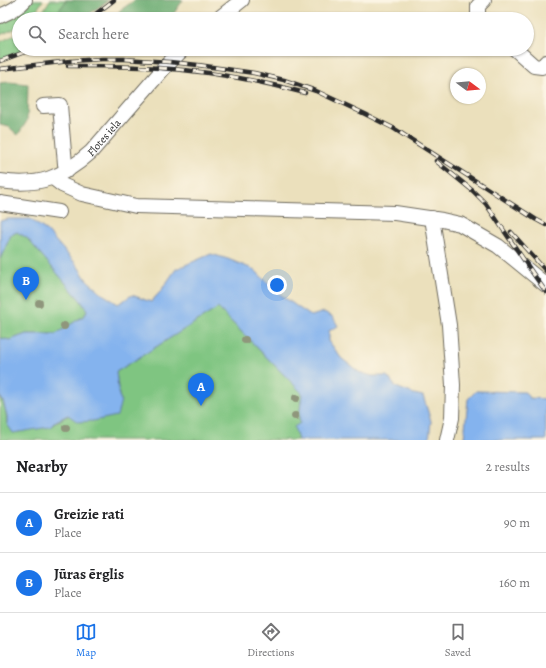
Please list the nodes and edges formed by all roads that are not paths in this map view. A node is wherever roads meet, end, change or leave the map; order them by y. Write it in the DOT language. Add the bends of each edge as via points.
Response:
graph roads {
  1 [pos="25,0"];
  2 [pos="242,0"];
  3 [pos="484,0"];
  4 [pos="227,12"];
  5 [pos="478,12"];
  6 [pos="0,16"];
  7 [pos="176,56"];
  8 [pos="523,56"];
  9 [pos="546,62"];
  10 [pos="43,106"];
  11 [pos="68,170"];
  12 [pos="53,178"];
  13 [pos="0,181"];
  14 [pos="0,203"];
  15 [pos="59,212"];
  16 [pos="432,218"];
  17 [pos="546,285"];
  18 [pos="447,440"];
  1 -- 6 [label="street" via="12,11"];
  2 -- 4 [label="street"];
  3 -- 5 [label="street" via="478,6"];
  7 -- 11 [label="street, Flotes iela" via="91,152"];
  8 -- 9 [label="street" via="534,66 542,67"];
  10 -- 11 [label="street" via="60,105 65,164"];
  11 -- 12 [label="street, Flotes iela"];
  12 -- 13 [label="street, Flotes iela" via="30,183"];
  12 -- 16 [label="street" via="82,194 136,206 395,213"];
  14 -- 15 [label="street"];
  16 -- 17 [label="street" via="460,224 498,246"];
  16 -- 18 [label="street" via="449,325 454,385 452,418"];
}
